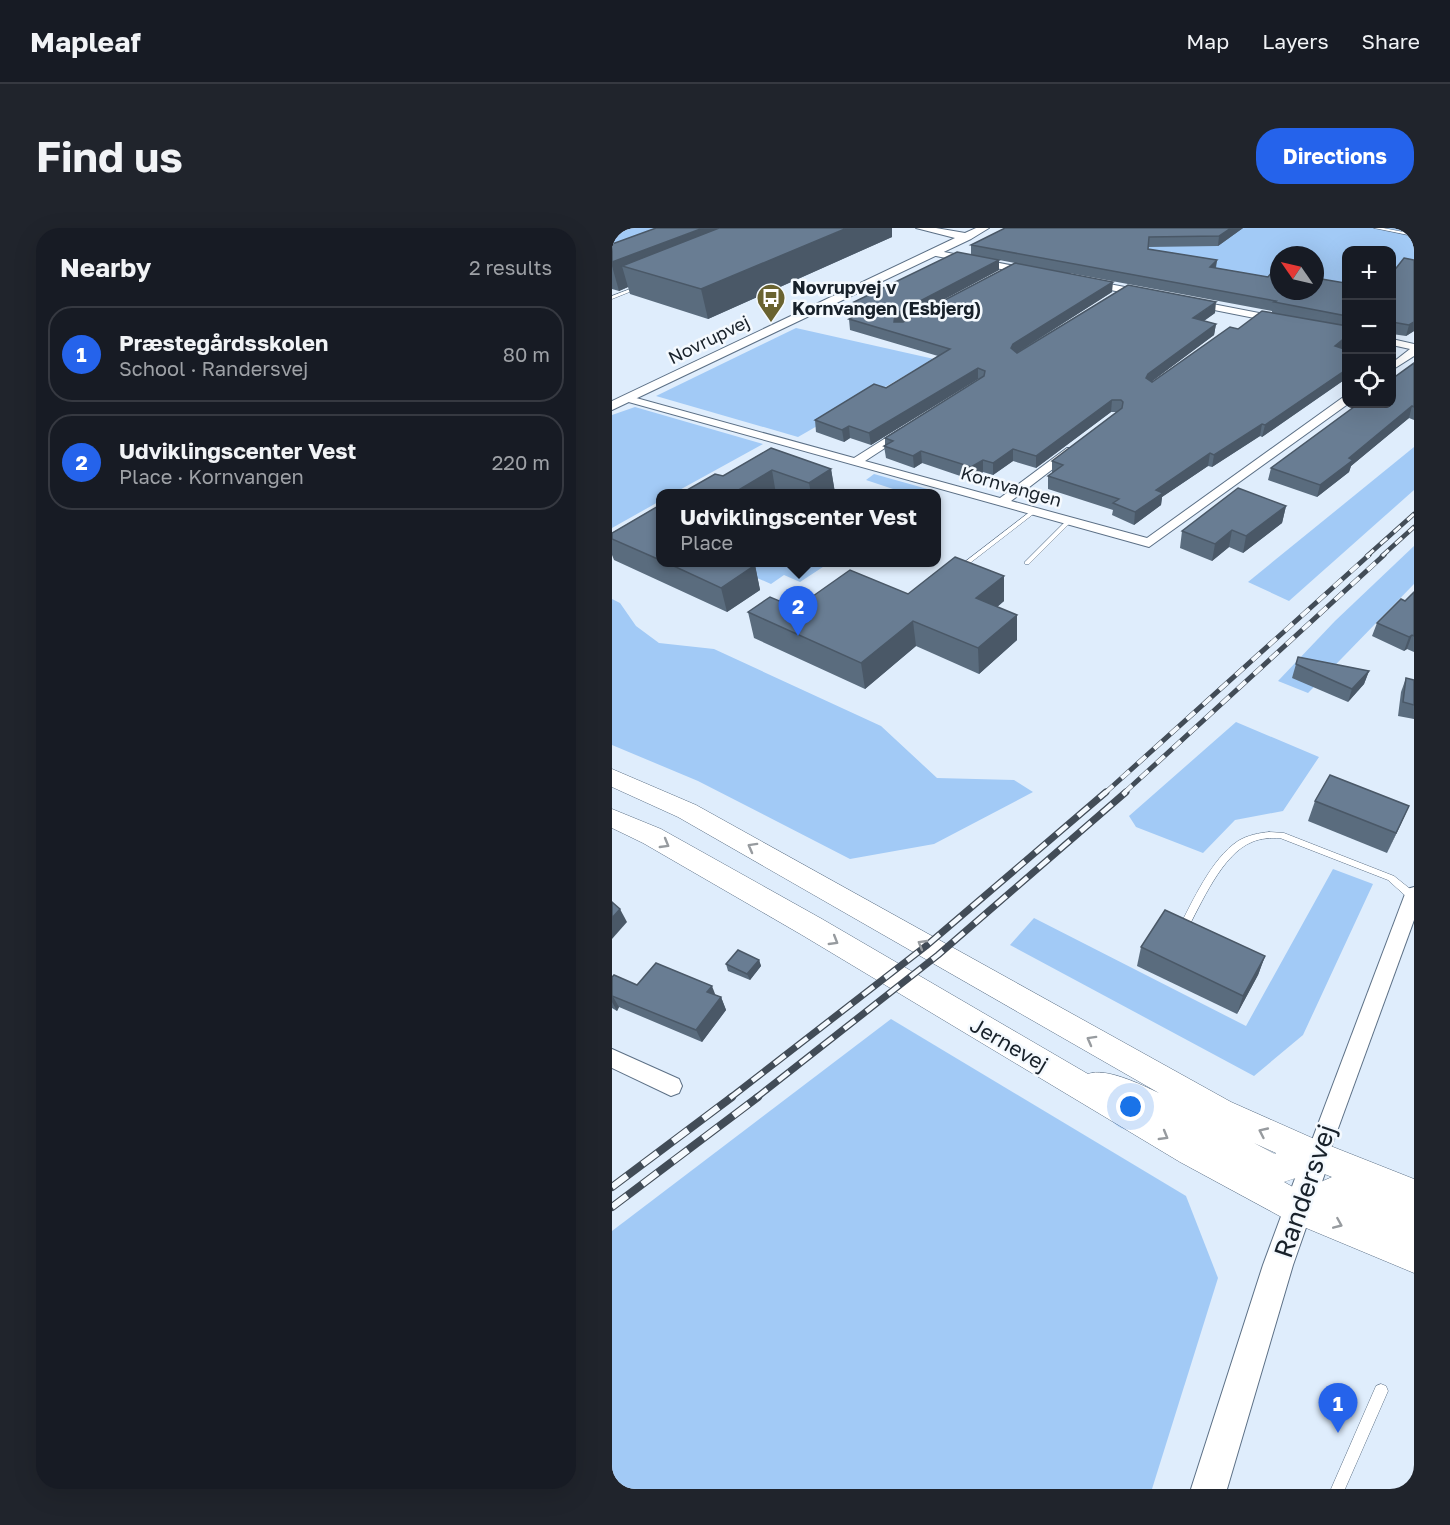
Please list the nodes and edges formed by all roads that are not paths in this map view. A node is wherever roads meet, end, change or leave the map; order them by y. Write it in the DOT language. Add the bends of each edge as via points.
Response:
graph roads {
  1 [pos="921,228"];
  2 [pos="984,228"];
  3 [pos="1376,228"];
  4 [pos="1414,235"];
  5 [pos="967,237"];
  6 [pos="934,253"];
  7 [pos="1013,269"];
  8 [pos="1035,273"];
  9 [pos="1002,274"];
  10 [pos="1081,282"];
  11 [pos="650,283"];
  12 [pos="1126,290"];
  13 [pos="1116,297"];
  14 [pos="1160,297"];
  15 [pos="612,298"];
  16 [pos="1182,301"];
  17 [pos="1293,323"];
  18 [pos="1396,343"];
  19 [pos="1414,349"];
  20 [pos="1396,364"];
  21 [pos="629,399"];
  22 [pos="1342,404"];
  23 [pos="612,406"];
  24 [pos="912,426"];
  25 [pos="1080,443"];
  26 [pos="855,462"];
  27 [pos="1001,503"];
  28 [pos="1034,512"];
  29 [pos="1068,522"];
  30 [pos="1027,563"];
  31 [pos="949,576"];
  32 [pos="612,777"];
  33 [pos="612,818"];
  34 [pos="1413,895"];
  35 [pos="1181,931"];
  36 [pos="612,1058"];
  37 [pos="1058,1074"];
  38 [pos="671,1086"];
  39 [pos="1317,1156"];
  40 [pos="1414,1195"];
  41 [pos="1299,1208"];
  42 [pos="1414,1222"];
  43 [pos="1414,1256"];
  44 [pos="1381,1390"];
  45 [pos="1209,1489"];
  46 [pos="1338,1489"];
  1 -- 5 [label="street"];
  2 -- 5 [label="street, Novrupvej"];
  3 -- 4 [label="lane"];
  5 -- 6 [label="street, Novrupvej"];
  6 -- 7 [label="street"];
  6 -- 21 [label="street, Novrupvej"];
  7 -- 8 [label="street"];
  7 -- 9 [label="street"];
  10 -- 12 [label="street"];
  11 -- 15 [label="lane"];
  12 -- 13 [label="street"];
  12 -- 14 [label="street"];
  16 -- 17 [label="street" via="1246,318"];
  18 -- 19 [label="street"];
  19 -- 20 [label="street"];
  21 -- 23 [label="street, Novrupvej"];
  21 -- 26 [label="street, Kornvangen"];
  22 -- 29 [label="street, Kornvangen" via="1149,543"];
  24 -- 26 [label="street"];
  25 -- 27 [label="street"];
  26 -- 27 [label="street, Kornvangen"];
  27 -- 28 [label="street, Kornvangen"];
  28 -- 29 [label="street, Kornvangen"];
  28 -- 31 [label="lane"];
  29 -- 30 [label="lane"];
  39 -- 32 [label="main road, Jernevej, one-way" via="1220,1112 687,811"];
  33 -- 37 [label="main road, Jernevej, one-way" via="652,836 802,921"];
  34 -- 35 [label="lane, Randersvej" via="1391,878 1281,835 1267,835 1237,846"];
  34 -- 39 [label="street, Randersvej"];
  36 -- 38 [label="street"];
  37 -- 39 [label="main road" via="1132,1095 1273,1170"];
  37 -- 41 [label="main road, Jernevej, one-way"];
  39 -- 40 [label="main road, Jernevej"];
  39 -- 41 [label="street, Randersvej"];
  41 -- 42 [label="main road" via="1338,1191"];
  41 -- 43 [label="main road, Jernevej, one-way"];
  41 -- 45 [label="street, Randersvej"];
  44 -- 46 [label="lane"];
}
